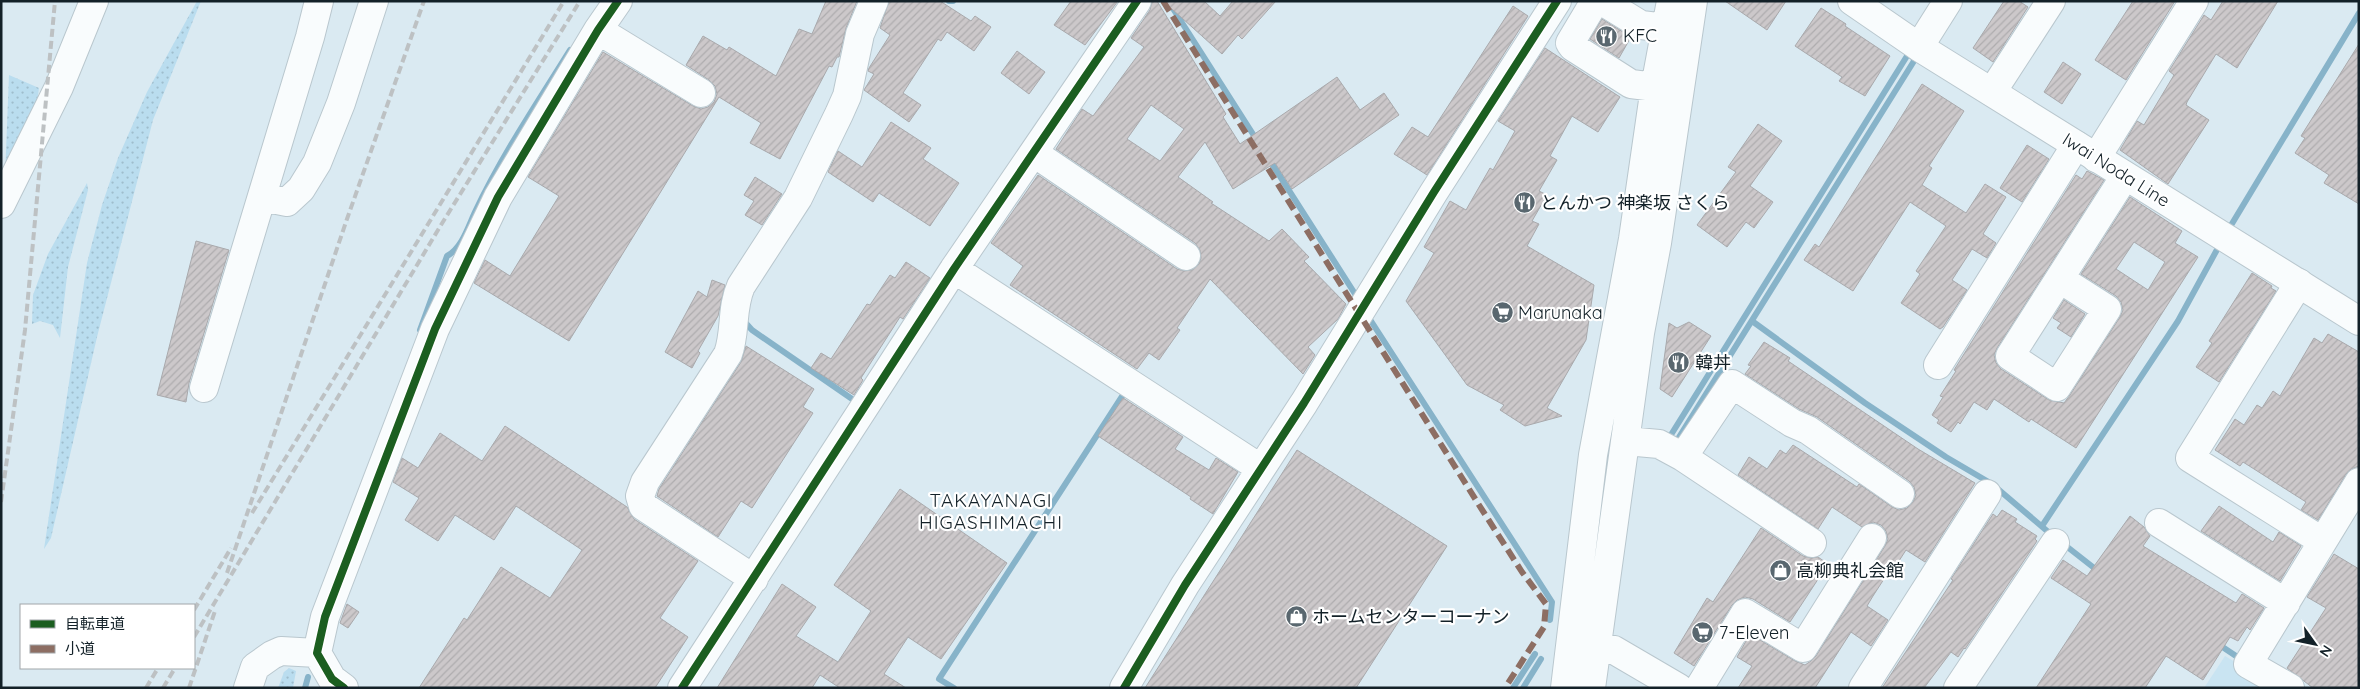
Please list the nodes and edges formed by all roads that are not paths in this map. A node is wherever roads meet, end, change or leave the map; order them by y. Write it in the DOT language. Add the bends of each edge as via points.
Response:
graph roads {
  1 [pos="94,1"];
  2 [pos="319,1"];
  3 [pos="374,1"];
  4 [pos="618,1"];
  5 [pos="874,1"];
  6 [pos="1137,1"];
  7 [pos="1557,1"];
  8 [pos="1595,1"];
  9 [pos="1602,1"];
  10 [pos="1671,1"];
  11 [pos="1693,1"];
  12 [pos="1852,1"];
  13 [pos="1948,1"];
  14 [pos="2051,1"];
  15 [pos="2194,1"];
  16 [pos="1666,28"];
  17 [pos="598,30"];
  18 [pos="1919,47"];
  19 [pos="1655,87"];
  20 [pos="1992,92"];
  21 [pos="701,93"];
  22 [pos="2086,151"];
  23 [pos="1034,153"];
  24 [pos="2125,176"];
  25 [pos="267,199"];
  26 [pos="1,204"];
  27 [pos="1645,241"];
  28 [pos="1186,256"];
  29 [pos="954,270"];
  30 [pos="2060,279"];
  31 [pos="2299,284"];
  32 [pos="2359,321"];
  33 [pos="1640,333"];
  34 [pos="1938,365"];
  35 [pos="204,388"];
  36 [pos="1626,441"];
  37 [pos="1593,455"];
  38 [pos="1683,457"];
  39 [pos="1260,468"];
  40 [pos="2359,482"];
  41 [pos="1900,494"];
  42 [pos="1987,494"];
  43 [pos="2159,522"];
  44 [pos="1872,538"];
  45 [pos="2322,541"];
  46 [pos="1812,543"];
  47 [pos="2055,543"];
  48 [pos="754,579"];
  49 [pos="2286,603"];
  50 [pos="1584,646"];
  51 [pos="317,653"];
  52 [pos="248,688"];
  53 [pos="344,688"];
  54 [pos="682,688"];
  55 [pos="1124,688"];
  56 [pos="1565,688"];
  57 [pos="1591,688"];
  58 [pos="1678,688"];
  59 [pos="1699,688"];
  60 [pos="1863,688"];
  61 [pos="1958,688"];
  62 [pos="2290,688"];
  1 -- 26 [label="street" via="59,87"];
  2 -- 25 [label="street"];
  3 -- 25 [label="street" via="341,103 317,163 301,189 287,202"];
  4 -- 17 [label="street"];
  5 -- 48 [label="street" via="860,34 839,114 798,198 735,300 734,340 728,354 645,482 640,496 643,506"];
  6 -- 23 [label="street"];
  7 -- 39 [label="street"];
  8 -- 19 [label="street" via="1570,43 1631,84"];
  9 -- 16 [label="street" via="1641,25"];
  10 -- 16 [label="street"];
  11 -- 27 [label="street"];
  12 -- 18 [label="street, Iwai Noda Line"];
  13 -- 18 [label="street"];
  14 -- 20 [label="street"];
  15 -- 22 [label="street"];
  16 -- 19 [label="street"];
  17 -- 21 [label="street"];
  17 -- 51 [label="street" via="498,197 435,329 325,617"];
  18 -- 20 [label="street, Iwai Noda Line"];
  19 -- 27 [label="street"];
  20 -- 22 [label="street, Iwai Noda Line"];
  22 -- 24 [label="street, Iwai Noda Line"];
  22 -- 34 [label="street"];
  23 -- 28 [label="street"];
  23 -- 29 [label="street"];
  24 -- 30 [label="street"];
  24 -- 31 [label="street, Iwai Noda Line"];
  25 -- 35 [label="street"];
  27 -- 33 [label="street"];
  27 -- 37 [label="street"];
  29 -- 39 [label="street"];
  29 -- 48 [label="street"];
  31 -- 32 [label="street, Iwai Noda Line"];
  31 -- 45 [label="street" via="2190,458"];
  33 -- 36 [label="street"];
  33 -- 37 [label="street" via="1620,386 1607,457"];
  36 -- 38 [label="street" via="1659,444"];
  36 -- 50 [label="street"];
  37 -- 50 [label="street"];
  38 -- 41 [label="street" via="1732,384 1808,430"];
  38 -- 46 [label="street"];
  39 -- 55 [label="street"];
  40 -- 45 [label="street"];
  42 -- 60 [label="street"];
  43 -- 49 [label="street"];
  44 -- 59 [label="street" via="1803,648 1745,613"];
  45 -- 49 [label="street"];
  47 -- 61 [label="street"];
  48 -- 54 [label="street"];
  49 -- 62 [label="street" via="2248,664"];
  50 -- 56 [label="street"];
  50 -- 57 [label="street"];
  50 -- 58 [label="street" via="1614,650"];
  51 -- 52 [label="street" via="281,651 272,655 255,667"];
  51 -- 53 [label="street" via="332,680"];
}
